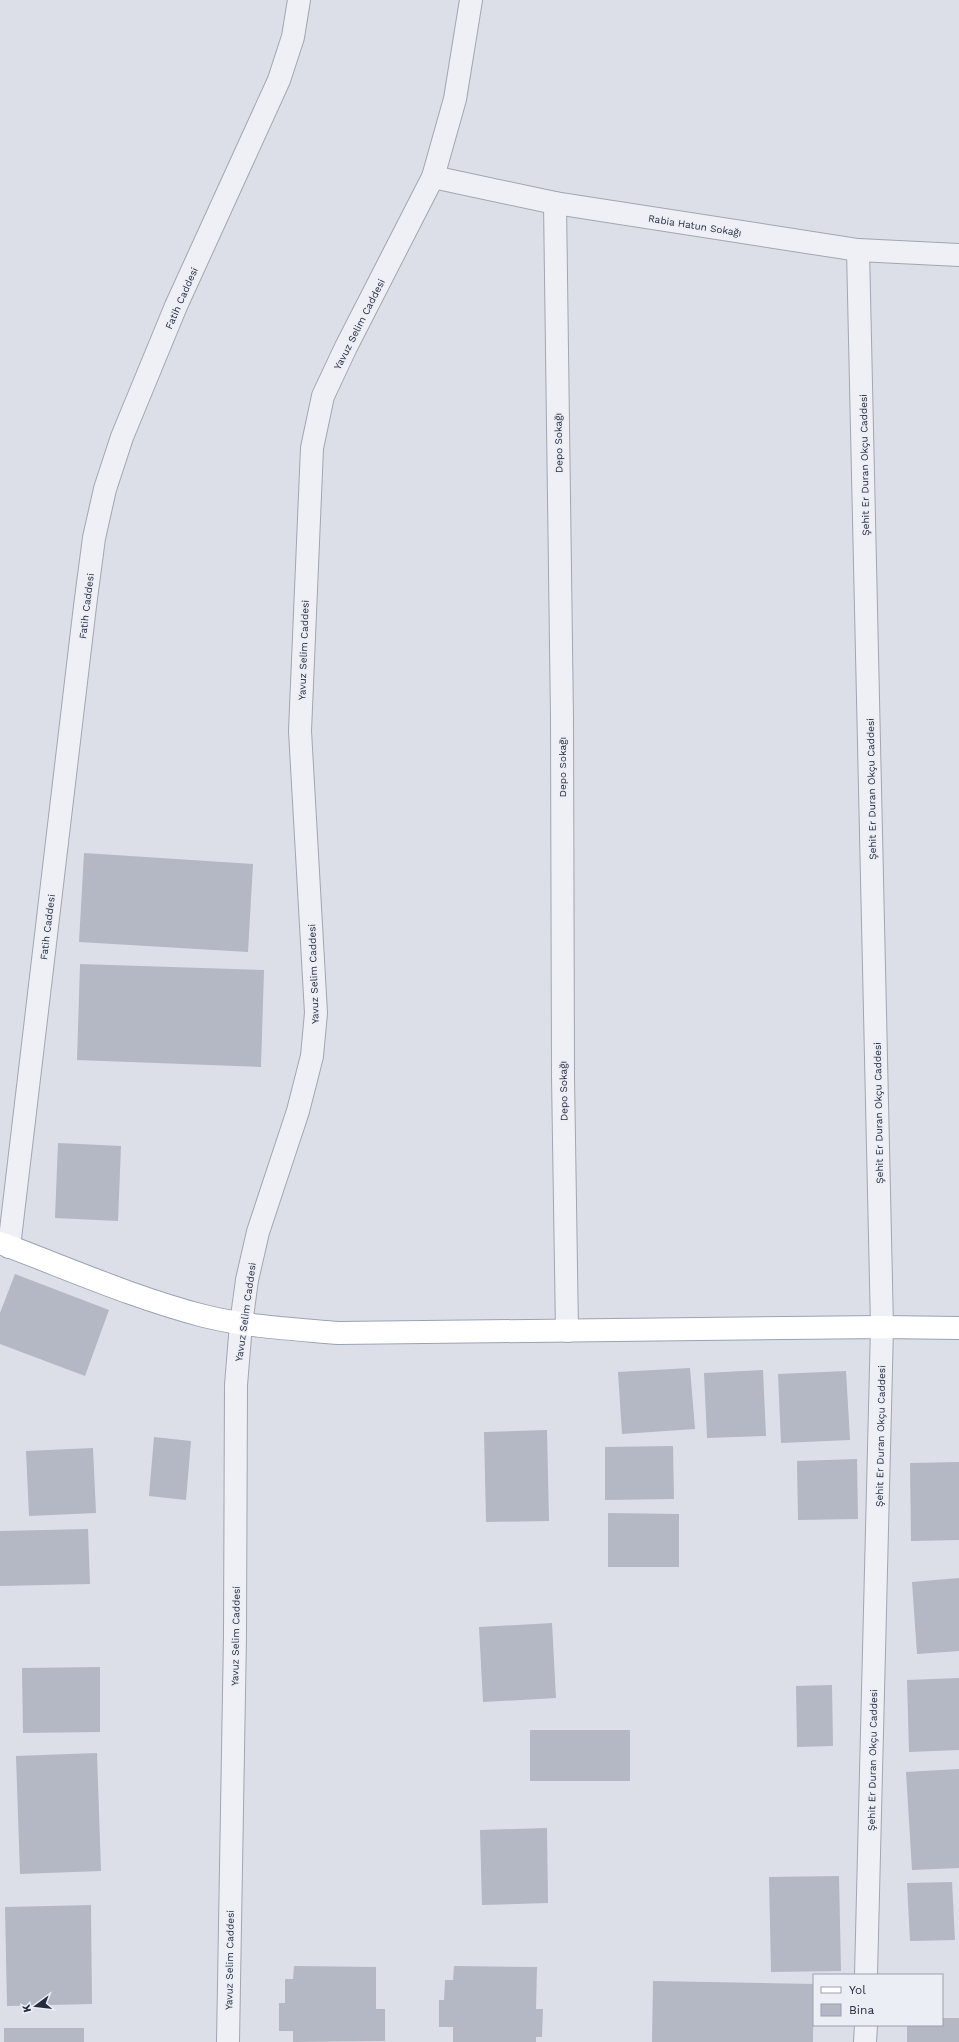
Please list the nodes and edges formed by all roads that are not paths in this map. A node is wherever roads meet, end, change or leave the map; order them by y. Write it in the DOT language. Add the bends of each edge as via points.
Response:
graph roads {
  1 [pos="299,0"];
  2 [pos="471,0"];
  3 [pos="434,177"];
  4 [pos="555,203"];
  5 [pos="858,250"];
  6 [pos="959,255"];
  7 [pos="5,1245"];
  8 [pos="241,1324"];
  9 [pos="882,1327"];
  10 [pos="959,1328"];
  11 [pos="567,1331"];
  12 [pos="866,1974"];
  13 [pos="866,2026"];
  14 [pos="228,2042"];
  15 [pos="865,2042"];
  1 -- 7 [label="street, Fatih Caddesi" via="293,37 279,80 145,379 105,489 94,538 85,606"];
  2 -- 3 [label="street, Yavuz Selim Caddesi" via="455,99"];
  3 -- 4 [label="street, Rabia Hatun Sokağı"];
  3 -- 8 [label="street, Yavuz Selim Caddesi" via="326,389 312,448 300,731 316,1013 312,1056 298,1112 258,1232 247,1280"];
  4 -- 5 [label="street, Rabia Hatun Sokağı"];
  4 -- 11 [label="street, Depo Sokağı" via="562,718 562,1076"];
  5 -- 6 [label="street, Rabia Hatun Sokağı"];
  5 -- 9 [label="street, Şehit Er Duran Okçu Caddesi"];
  7 -- 8 [label="main road" via="152,1300 203,1316"];
  8 -- 11 [label="main road" via="339,1333"];
  8 -- 14 [label="street, Yavuz Selim Caddesi" via="236,1385 235,1635"];
  9 -- 10 [label="main road"];
  9 -- 11 [label="main road"];
  9 -- 12 [label="street, Şehit Er Duran Okçu Caddesi"];
  13 -- 15 [label="street"];
}
